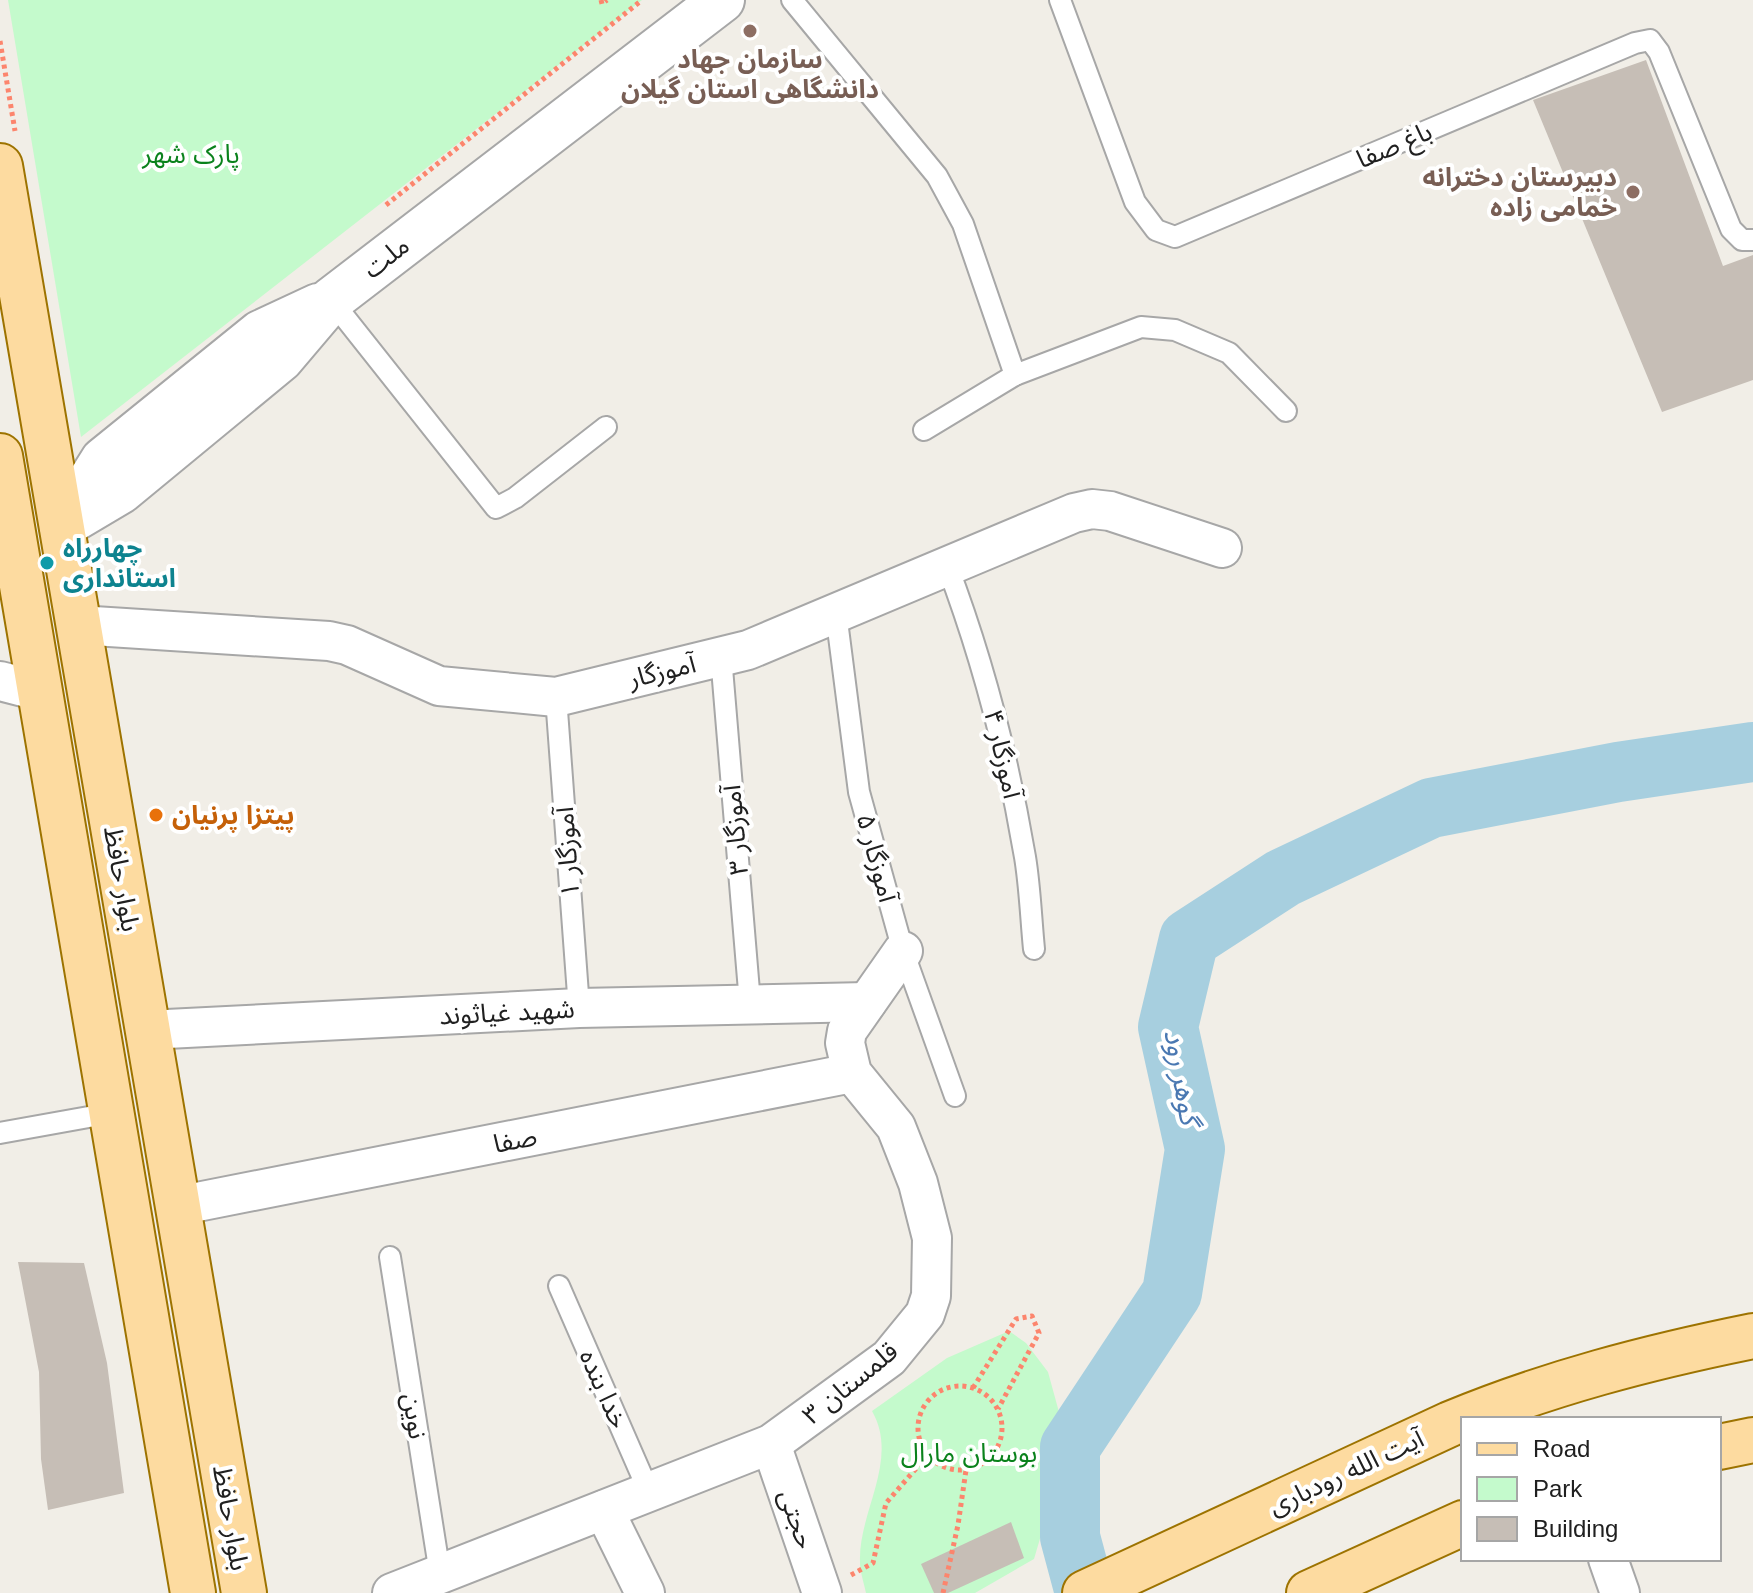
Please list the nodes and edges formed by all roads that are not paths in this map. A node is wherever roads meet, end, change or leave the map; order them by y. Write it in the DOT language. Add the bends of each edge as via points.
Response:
graph roads {
  1 [pos="722,0"];
  2 [pos="792,0"];
  3 [pos="1060,0"];
  4 [pos="0,166"];
  5 [pos="1753,240"];
  6 [pos="331,300"];
  7 [pos="1015,375"];
  8 [pos="1286,411"];
  9 [pos="606,427"];
  10 [pos="924,430"];
  11 [pos="0,456"];
  12 [pos="62,526"];
  13 [pos="1222,548"];
  14 [pos="947,565"];
  15 [pos="9,575"];
  16 [pos="836,613"];
  17 [pos="78,625"];
  18 [pos="721,656"];
  19 [pos="19,686"];
  20 [pos="556,697"];
  21 [pos="1034,949"];
  22 [pos="903,951"];
  23 [pos="867,1002"];
  24 [pos="750,1003"];
  25 [pos="579,1008"];
  26 [pos="147,1030"];
  27 [pos="852,1073"];
  28 [pos="955,1096"];
  29 [pos="111,1113"];
  30 [pos="0,1133"];
  31 [pos="177,1206"];
  32 [pos="390,1257"];
  33 [pos="559,1286"];
  34 [pos="1753,1336"];
  35 [pos="1468,1417"];
  36 [pos="1461,1420"];
  37 [pos="1753,1440"];
  38 [pos="771,1444"];
  39 [pos="1721,1447"];
  40 [pos="649,1492"];
  41 [pos="604,1510"];
  42 [pos="1461,1524"];
  43 [pos="1609,1561"];
  44 [pos="440,1574"];
  45 [pos="822,1592"];
  46 [pos="193,1593"];
  47 [pos="244,1593"];
  48 [pos="392,1593"];
  49 [pos="645,1593"];
  50 [pos="1085,1593"];
  51 [pos="1309,1593"];
  52 [pos="1620,1593"];
  1 -- 6 [label="street, ملت"];
  2 -- 7 [label="lane" via="937,176 963,224"];
  3 -- 5 [label="lane, باغ صفا" via="1135,202 1156,230 1175,237 1650,40 1731,229 1742,240"];
  4 -- 12 [label="main road, بلوار حافظ"];
  6 -- 9 [label="lane" via="496,508"];
  6 -- 12 [label="street, ملت" via="281,359 121,491"];
  7 -- 8 [label="lane" via="1141,327 1175,330 1229,353"];
  7 -- 10 [label="lane"];
  11 -- 15 [label="main road, بلوار حافظ"];
  12 -- 15 [label="main road"];
  12 -- 17 [label="main road, بلوار حافظ"];
  13 -- 14 [label="street, آموزگار" via="1092,509"];
  14 -- 16 [label="street, آموزگار"];
  14 -- 21 [label="lane, آموزگار ۴" via="1000,732 1026,860"];
  15 -- 19 [label="main road, بلوار حافظ"];
  16 -- 18 [label="street, آموزگار"];
  16 -- 22 [label="lane, آموزگار ۵" via="859,792"];
  17 -- 20 [label="street, آموزگار" via="329,641 439,686"];
  17 -- 26 [label="main road, بلوار حافظ"];
  18 -- 20 [label="street, آموزگار"];
  18 -- 24 [label="lane, آموزگار ۳"];
  19 -- 29 [label="main road, بلوار حافظ"];
  20 -- 25 [label="lane, آموزگار ۱"];
  22 -- 23 [label="street"];
  22 -- 28 [label="lane, آموزگار ۵"];
  23 -- 24 [label="street, شهید غیاثوند"];
  23 -- 27 [label="street" via="847,1031"];
  24 -- 25 [label="street, شهید غیاثوند"];
  25 -- 26 [label="street, شهید غیاثوند"];
  26 -- 31 [label="main road, بلوار حافظ"];
  27 -- 31 [label="street, صفا"];
  27 -- 38 [label="street, قلمستان ۳" via="896,1127 918,1183 932,1238 931,1296 925,1314 889,1358"];
  29 -- 30 [label="lane"];
  29 -- 46 [label="main road, بلوار حافظ"];
  31 -- 47 [label="main road, بلوار حافظ"];
  32 -- 44 [label="lane, نوین"];
  33 -- 40 [label="lane, خدا بنده"];
  34 -- 35 [label="main road, آیت الله رودباری" via="1642,1359"];
  36 -- 50 [label="main road, آیت الله رودباری"];
  37 -- 39 [label="main road"];
  38 -- 40 [label="street, قلمستان ۳"];
  38 -- 45 [label="street, حجتی"];
  40 -- 41 [label="street, قلمستان ۳"];
  41 -- 44 [label="street, قلمستان ۳"];
  41 -- 49 [label="street"];
  42 -- 51 [label="main road"];
  43 -- 52 [label="street"];
  44 -- 48 [label="street, قلمستان ۳"];
}
